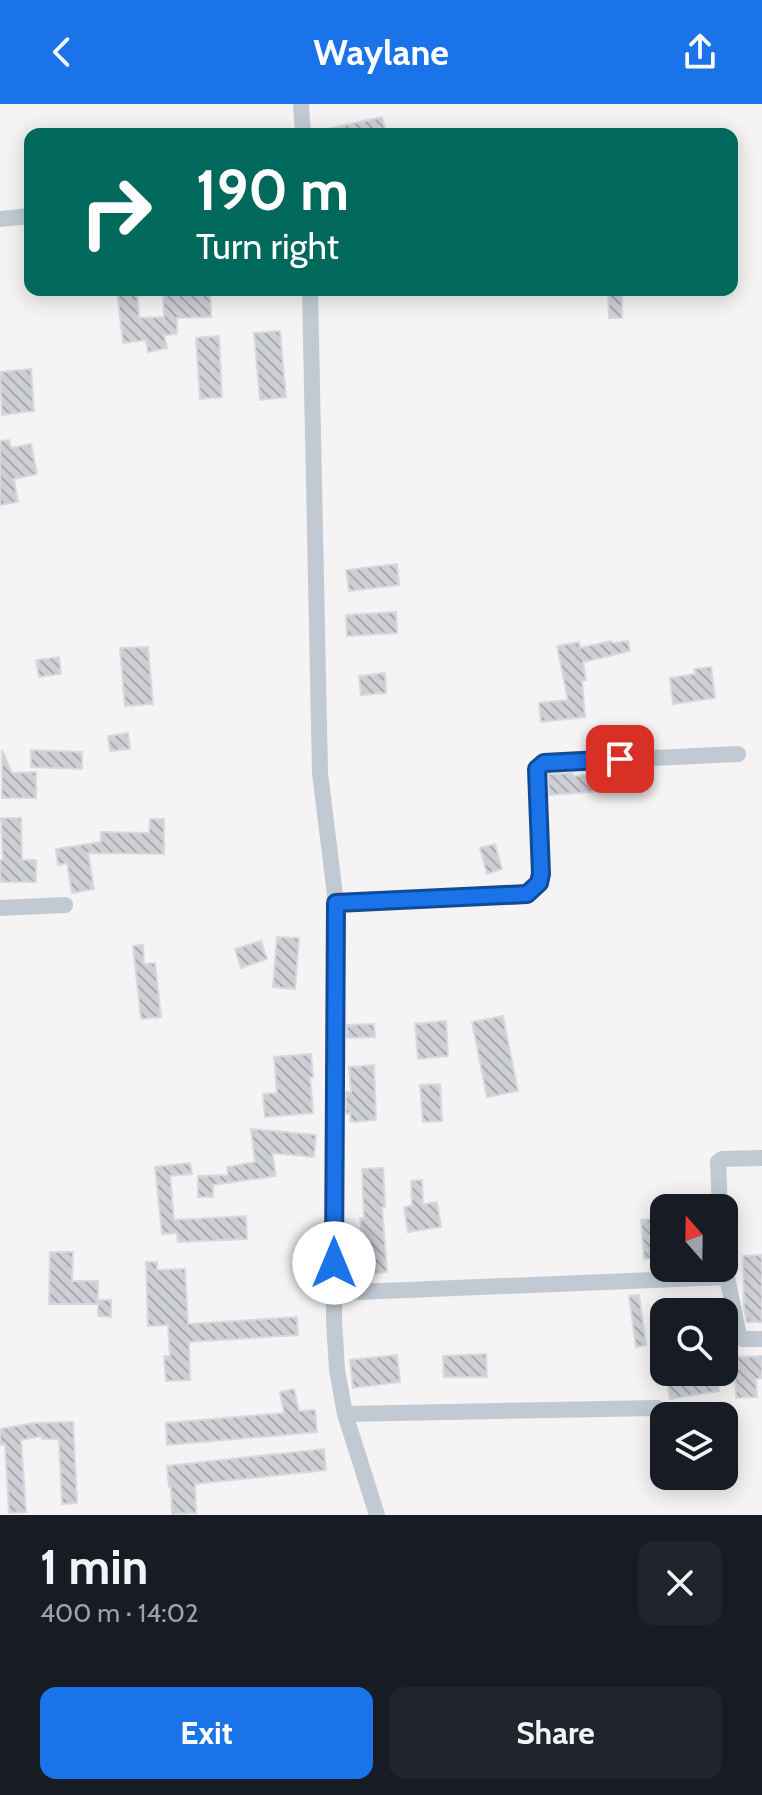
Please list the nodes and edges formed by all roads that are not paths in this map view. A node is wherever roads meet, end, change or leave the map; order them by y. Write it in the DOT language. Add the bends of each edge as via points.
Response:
graph roads {
  1 [pos="301,104"];
  2 [pos="303,128"];
  3 [pos="24,217"];
  4 [pos="0,219"];
  5 [pos="310,296"];
  6 [pos="738,754"];
  7 [pos="336,903"];
  8 [pos="65,905"];
  9 [pos="0,908"];
  10 [pos="762,1158"];
  11 [pos="719,1194"];
  12 [pos="650,1280"];
  13 [pos="728,1282"];
  14 [pos="334,1293"];
  15 [pos="762,1339"];
  16 [pos="650,1408"];
  17 [pos="345,1414"];
  18 [pos="377,1515"];
  1 -- 2 [label="street"];
  3 -- 4 [label="street"];
  5 -- 7 [label="street" via="320,773"];
  6 -- 7 [label="street" via="544,763 537,769 541,874 527,894"];
  7 -- 14 [label="street"];
  8 -- 9 [label="street"];
  10 -- 11 [label="street" via="718,1162"];
  12 -- 14 [label="street"];
  13 -- 15 [label="street" via="739,1336"];
  14 -- 17 [label="street"];
  16 -- 17 [label="street"];
  17 -- 18 [label="street"];
}
